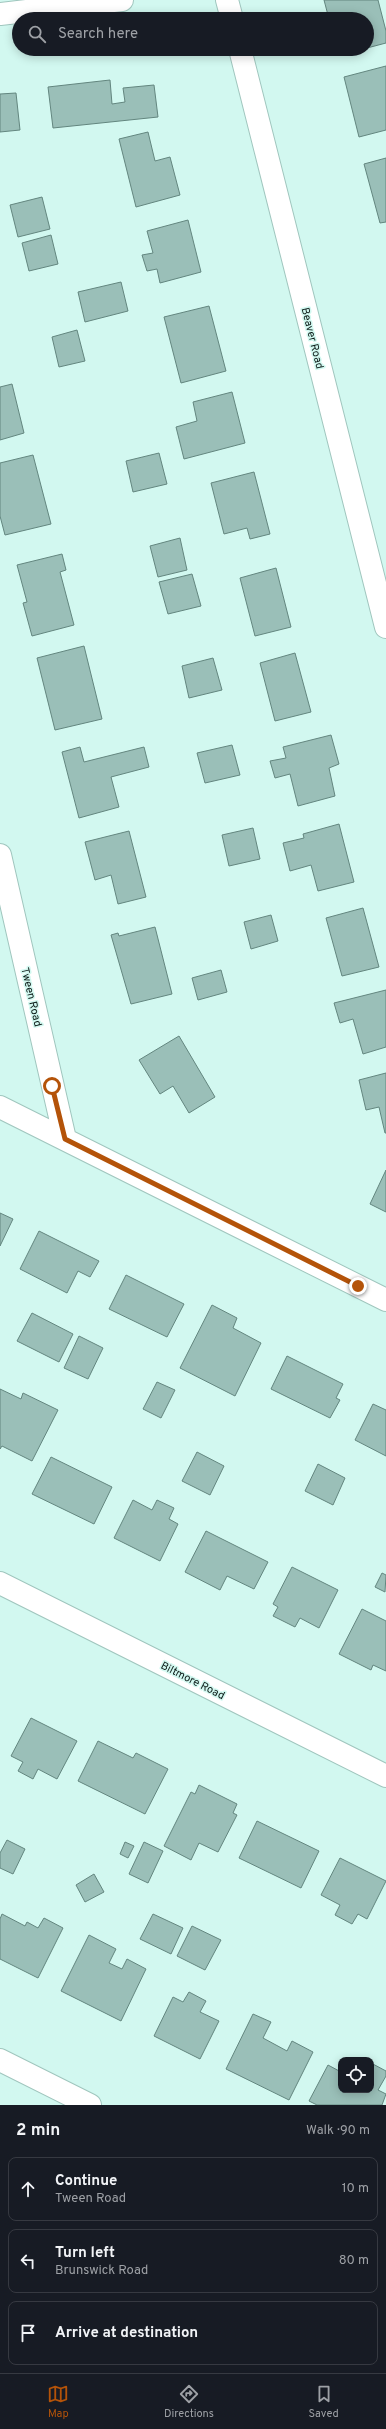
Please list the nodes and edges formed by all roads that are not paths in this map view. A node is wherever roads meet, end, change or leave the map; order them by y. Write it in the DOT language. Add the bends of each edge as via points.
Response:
graph roads {
  1 [pos="122,0"];
  2 [pos="228,0"];
  3 [pos="17,12"];
  4 [pos="231,12"];
  5 [pos="12,13"];
  6 [pos="0,14"];
  7 [pos="242,56"];
  8 [pos="386,627"];
  9 [pos="0,855"];
  10 [pos="0,1107"];
  11 [pos="65,1139"];
  12 [pos="386,1300"];
  13 [pos="0,1583"];
  14 [pos="386,1776"];
  15 [pos="0,2060"];
  16 [pos="90,2105"];
  1 -- 3 [label="street"];
  2 -- 4 [label="street"];
  5 -- 6 [label="street"];
  7 -- 8 [label="street, Beaver Road"];
  9 -- 11 [label="street, Tween Road"];
  10 -- 11 [label="street"];
  11 -- 12 [label="street"];
  13 -- 14 [label="street, Biltmore Road"];
  15 -- 16 [label="street"];
}
